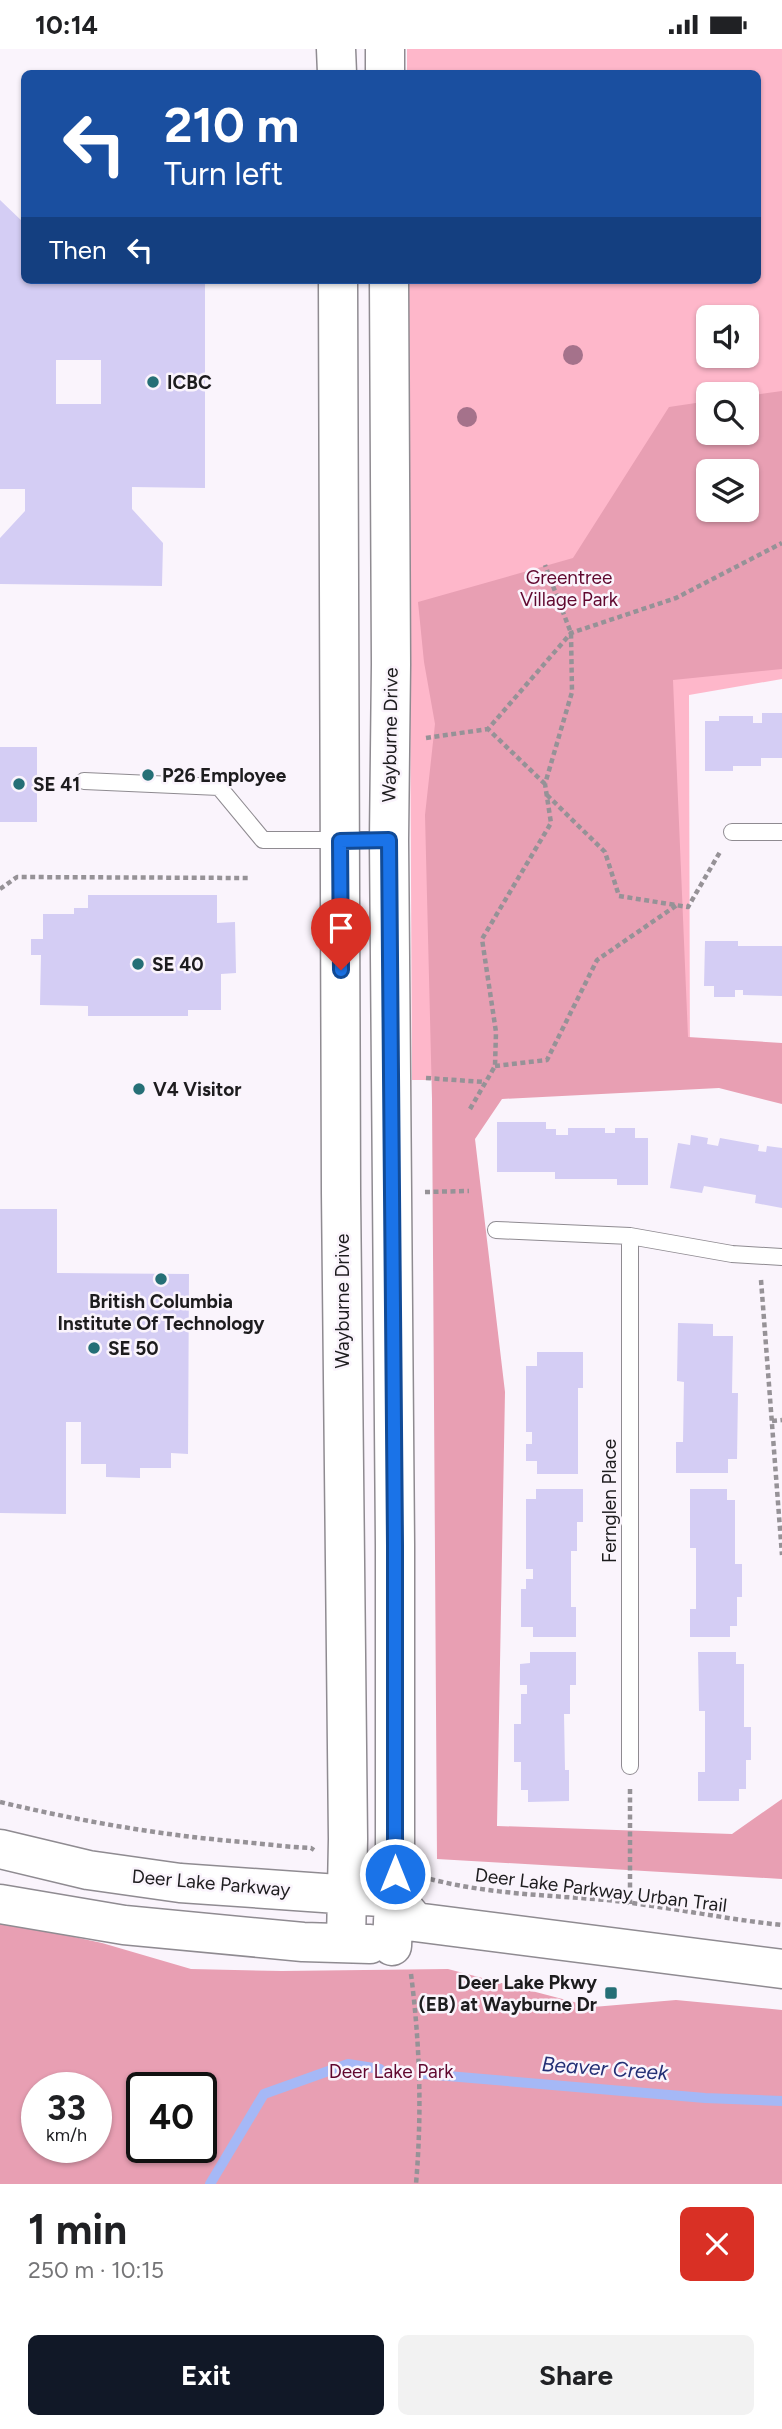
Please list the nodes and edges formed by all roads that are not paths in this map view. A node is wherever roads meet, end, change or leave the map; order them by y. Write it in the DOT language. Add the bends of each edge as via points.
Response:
graph roads {
  1 [pos="336,49"];
  2 [pos="385,49"];
  3 [pos="337,70"];
  4 [pos="385,70"];
  5 [pos="338,284"];
  6 [pos="389,284"];
  7 [pos="84,781"];
  8 [pos="732,832"];
  9 [pos="782,832"];
  10 [pos="389,840"];
  11 [pos="340,841"];
  12 [pos="496,1230"];
  13 [pos="630,1236"];
  14 [pos="782,1257"];
  15 [pos="630,1766"];
  16 [pos="0,1849"];
  17 [pos="347,1895"];
  18 [pos="0,1904"];
  19 [pos="407,1922"];
  20 [pos="346,1943"];
  21 [pos="782,1969"];
  1 -- 3 [label="street"];
  2 -- 4 [label="street"];
  5 -- 11 [label="street, Wayburne Drive"];
  6 -- 10 [label="street, Wayburne Drive"];
  7 -- 11 [label="lane" via="219,787 263,840"];
  8 -- 9 [label="lane"];
  10 -- 11 [label="lane"];
  10 -- 19 [label="street, Wayburne Drive" via="395,1532"];
  11 -- 17 [label="street, Wayburne Drive"];
  12 -- 13 [label="lane"];
  13 -- 14 [label="lane" via="732,1254"];
  13 -- 15 [label="lane, Fernglen Place"];
  16 -- 17 [label="street, Deer Lake Parkway" via="88,1870 180,1884"];
  17 -- 19 [label="street, Deer Lake Parkway"];
  17 -- 20 [label="street, Wayburne Drive"];
  18 -- 20 [label="street, Deer Lake Parkway" via="124,1925"];
  19 -- 20 [label="street, Deer Lake Parkway"];
  19 -- 21 [label="street, Deer Lake Parkway"];
}
